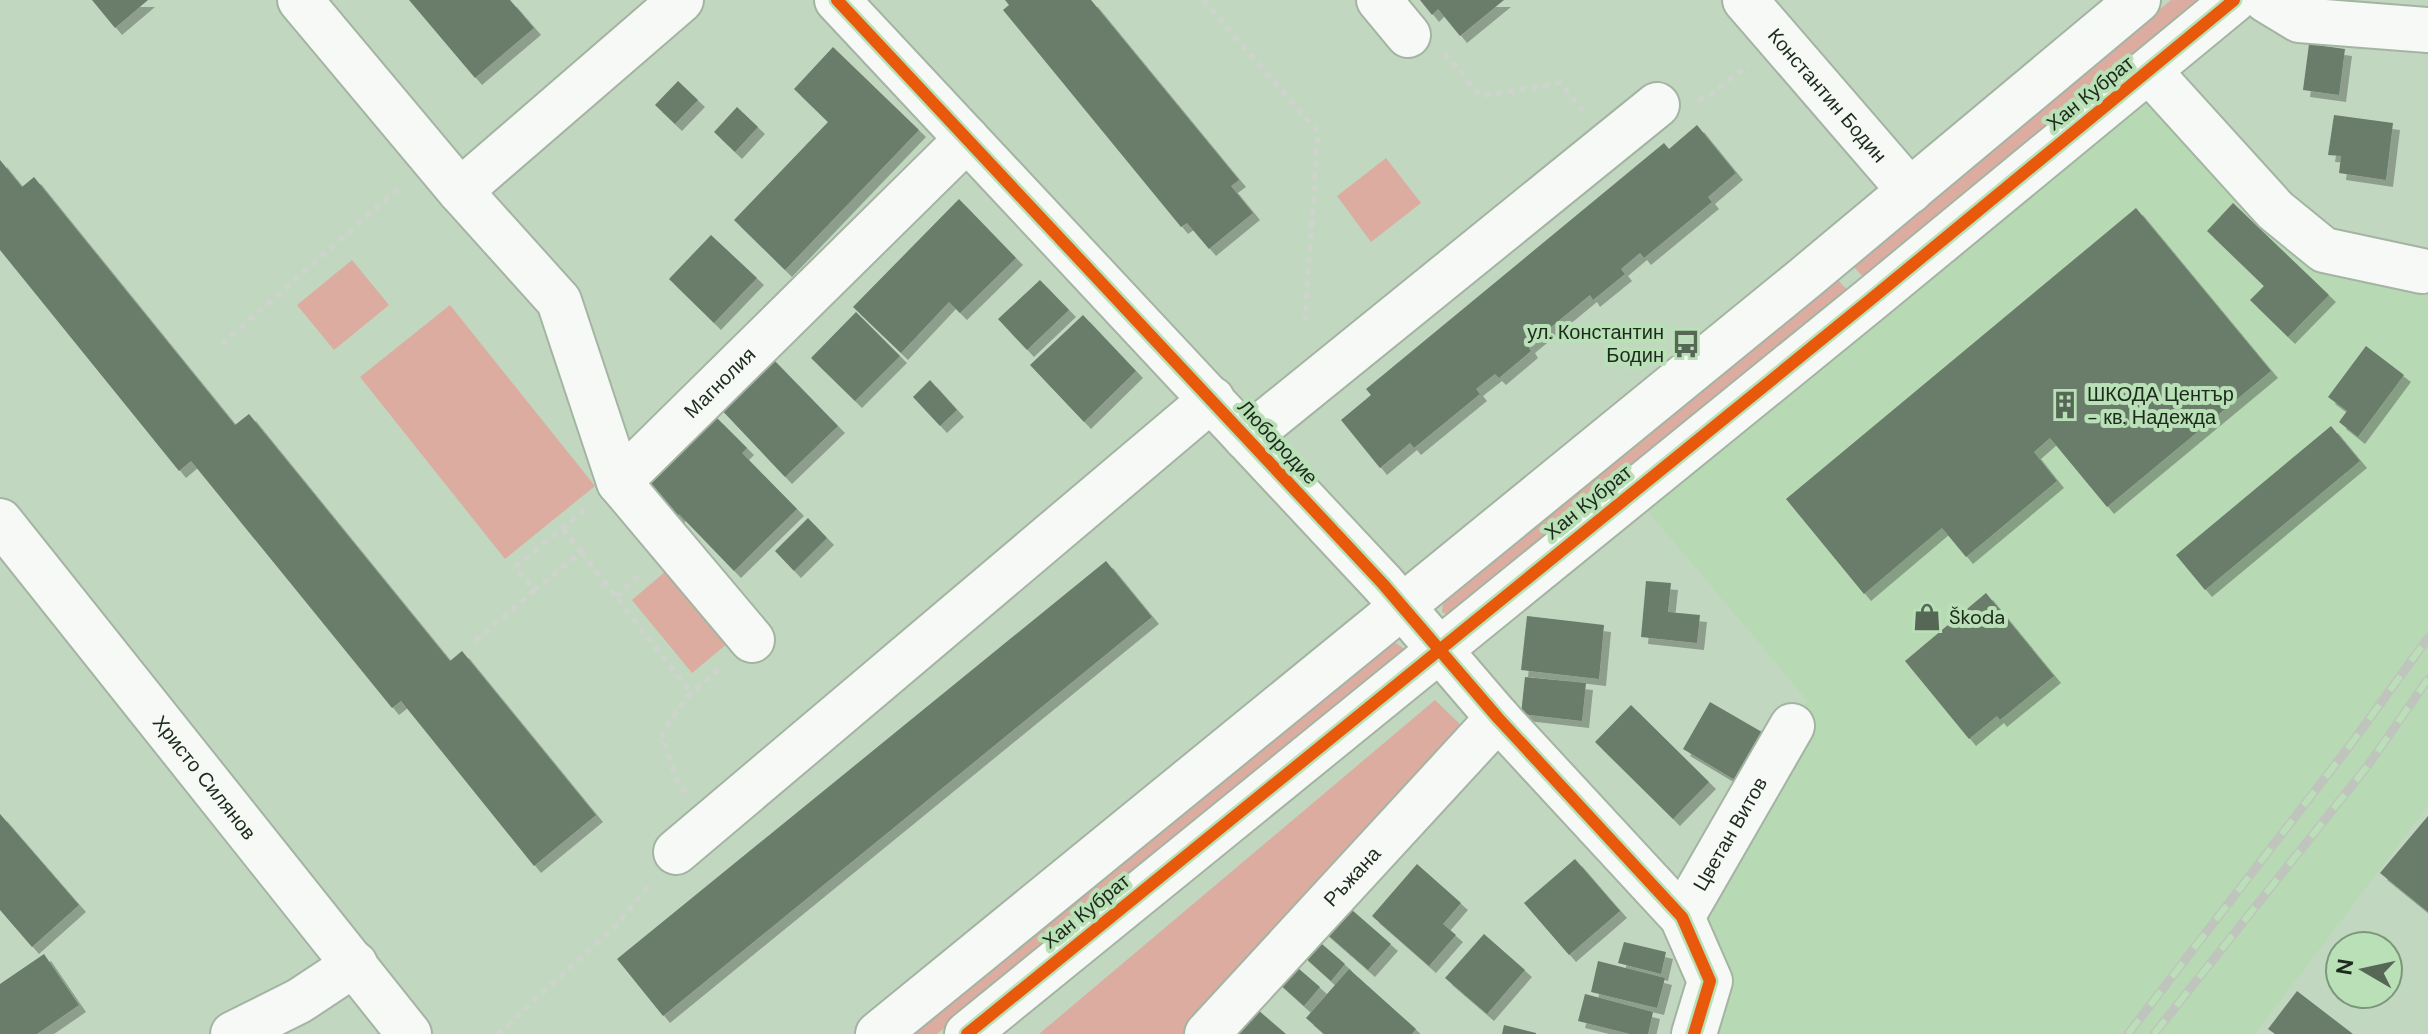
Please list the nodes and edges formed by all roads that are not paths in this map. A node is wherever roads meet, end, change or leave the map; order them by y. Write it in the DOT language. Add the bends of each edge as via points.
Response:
graph roads {
  1 [pos="300,0"];
  2 [pos="681,0"];
  3 [pos="837,0"];
  4 [pos="1379,0"];
  5 [pos="1745,0"];
  6 [pos="2138,0"];
  7 [pos="2234,0"];
  8 [pos="2266,0"];
  9 [pos="2428,30"];
  10 [pos="1408,35"];
  11 [pos="2149,71"];
  12 [pos="1657,105"];
  13 [pos="967,139"];
  14 [pos="460,191"];
  15 [pos="1910,191"];
  16 [pos="2422,271"];
  17 [pos="1212,399"];
  18 [pos="1246,438"];
  19 [pos="619,482"];
  20 [pos="0,521"];
  21 [pos="1403,606"];
  22 [pos="752,640"];
  23 [pos="1438,651"];
  24 [pos="1498,718"];
  25 [pos="1792,726"];
  26 [pos="676,852"];
  27 [pos="1682,917"];
  28 [pos="355,964"];
  29 [pos="233,1034"];
  30 [pos="409,1034"];
  31 [pos="878,1034"];
  32 [pos="967,1034"];
  33 [pos="1207,1034"];
  34 [pos="1694,1034"];
  1 -- 14 [label="street"];
  2 -- 14 [label="street"];
  3 -- 13 [label="street, Любородие"];
  4 -- 10 [label="street"];
  5 -- 15 [label="street, Константин Бодин"];
  6 -- 15 [label="street, Хан Кубрат"];
  7 -- 11 [label="street, Хан Кубрат"];
  8 -- 9 [label="street" via="2299,20"];
  11 -- 16 [label="street" via="2275,210 2324,250"];
  11 -- 23 [label="street, Хан Кубрат"];
  12 -- 18 [label="street"];
  13 -- 17 [label="street, Любородие"];
  13 -- 19 [label="street, Магнолия"];
  14 -- 19 [label="street" via="559,301"];
  15 -- 21 [label="street, Хан Кубрат"];
  17 -- 18 [label="street, Любородие"];
  17 -- 26 [label="street"];
  18 -- 21 [label="street, Любородие"];
  19 -- 22 [label="street"];
  20 -- 28 [label="street, Христо Силянов"];
  21 -- 23 [label="street, Любородие"];
  21 -- 31 [label="street, Хан Кубрат"];
  23 -- 24 [label="street, Любородие"];
  23 -- 32 [label="street, Хан Кубрат"];
  24 -- 27 [label="street, Любородие"];
  24 -- 33 [label="street, Ръжана"];
  25 -- 27 [label="street, Цветан Витов"];
  27 -- 34 [label="street" via="1710,981"];
  28 -- 29 [label="street" via="299,1001"];
  28 -- 30 [label="street, Христо Силянов"];
}
